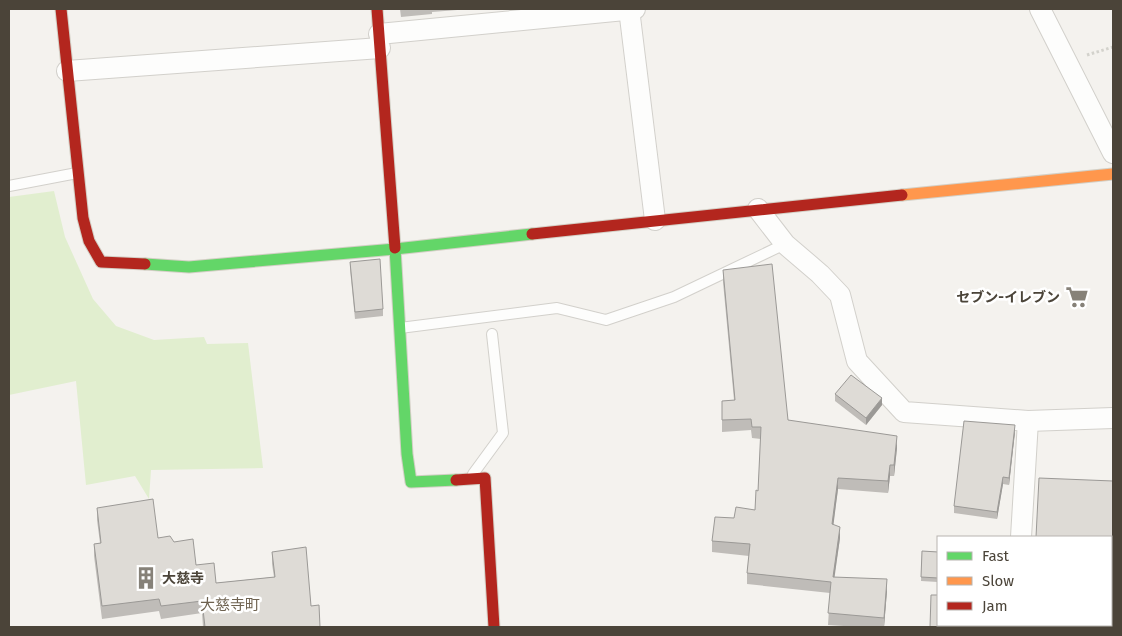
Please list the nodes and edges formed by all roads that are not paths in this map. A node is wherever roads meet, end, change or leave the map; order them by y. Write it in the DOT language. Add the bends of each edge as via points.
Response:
graph roads {
  1 [pos="61,9"];
  2 [pos="377,9"];
  3 [pos="629,9"];
  4 [pos="635,9"];
  5 [pos="1040,9"];
  6 [pos="380,41"];
  7 [pos="67,71"];
  8 [pos="1113,153"];
  9 [pos="78,172"];
  10 [pos="1113,174"];
  11 [pos="9,186"];
  12 [pos="758,209"];
  13 [pos="655,220"];
  14 [pos="785,244"];
  15 [pos="395,249"];
  16 [pos="400,328"];
  17 [pos="492,334"];
  18 [pos="1113,418"];
  19 [pos="1028,420"];
  20 [pos="470,479"];
  21 [pos="1020,536"];
  22 [pos="494,627"];
  1 -- 7 [label="street"];
  2 -- 6 [label="street"];
  3 -- 4 [label="street"];
  3 -- 6 [label="street"];
  3 -- 13 [label="street"];
  5 -- 8 [label="street"];
  6 -- 7 [label="street"];
  6 -- 15 [label="street"];
  7 -- 9 [label="street"];
  9 -- 11 [label="lane"];
  9 -- 15 [label="street" via="83,218 89,241 101,262 189,267"];
  10 -- 12 [label="street"];
  12 -- 13 [label="street"];
  12 -- 14 [label="street"];
  13 -- 15 [label="street"];
  14 -- 16 [label="lane" via="674,298 606,320 557,308"];
  14 -- 19 [label="street" via="840,296 857,361 904,412"];
  15 -- 16 [label="street"];
  16 -- 20 [label="street" via="411,482"];
  17 -- 20 [label="lane" via="503,433"];
  18 -- 19 [label="street"];
  19 -- 21 [label="street"];
  20 -- 22 [label="street" via="484,478"];
}
